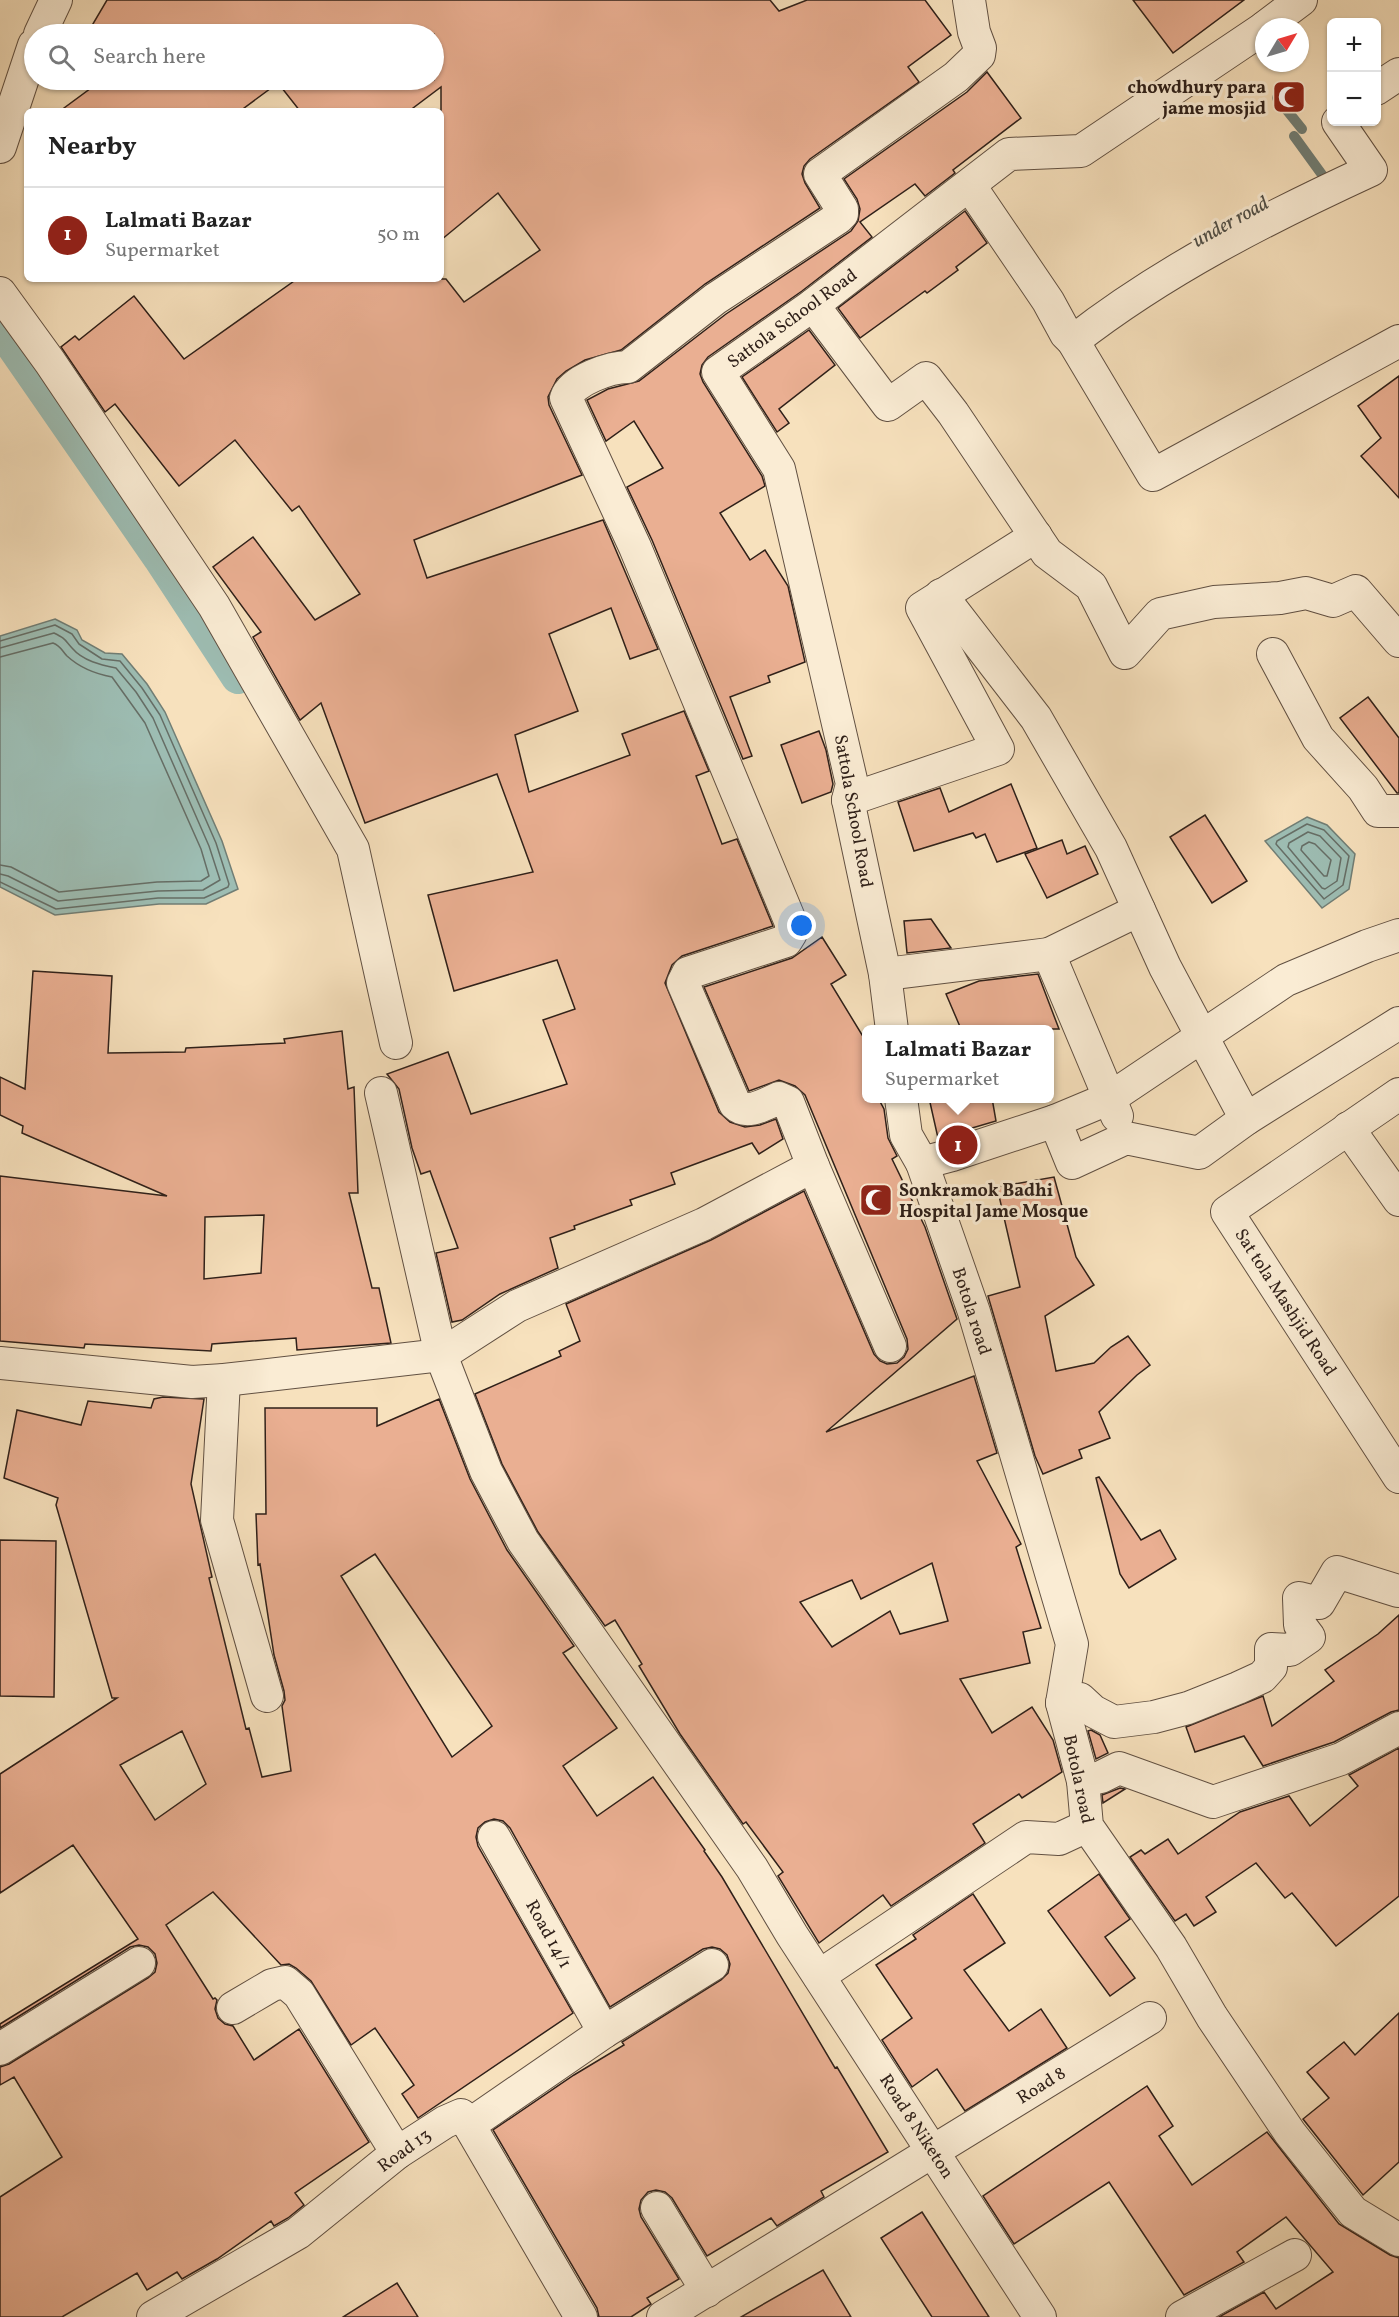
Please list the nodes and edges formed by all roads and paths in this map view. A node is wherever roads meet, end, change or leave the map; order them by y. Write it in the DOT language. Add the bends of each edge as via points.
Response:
graph roads {
  1 [pos="56,0"];
  2 [pos="969,0"];
  3 [pos="1301,0"];
  4 [pos="1278,18"];
  5 [pos="44,24"];
  6 [pos="1255,35"];
  7 [pos="1399,74"];
  8 [pos="24,75"];
  9 [pos="1381,86"];
  10 [pos="1341,126"];
  11 [pos="0,147"];
  12 [pos="970,186"];
  13 [pos="0,293"];
  14 [pos="813,305"];
  15 [pos="1073,340"];
  16 [pos="1399,341"];
  17 [pos="1036,536"];
  18 [pos="941,596"];
  19 [pos="1399,641"];
  20 [pos="1273,654"];
  21 [pos="848,800"];
  22 [pos="1399,811"];
  23 [pos="1139,910"];
  24 [pos="1399,935"];
  25 [pos="1049,954"];
  26 [pos="885,974"];
  27 [pos="1399,1023"];
  28 [pos="891,1025"];
  29 [pos="1202,1038"];
  30 [pos="396,1043"];
  31 [pos="381,1093"];
  32 [pos="1399,1094"];
  33 [pos="1110,1098"];
  34 [pos="902,1103"];
  35 [pos="1246,1119"];
  36 [pos="1055,1121"];
  37 [pos="1348,1128"];
  38 [pos="1126,1138"];
  39 [pos="922,1163"];
  40 [pos="813,1166"];
  41 [pos="1399,1200"];
  42 [pos="890,1346"];
  43 [pos="441,1355"];
  44 [pos="0,1363"];
  45 [pos="224,1380"];
  46 [pos="1399,1477"];
  47 [pos="1399,1592"];
  48 [pos="267,1696"];
  49 [pos="1062,1703"];
  50 [pos="1399,1728"];
  51 [pos="1083,1781"];
  52 [pos="1087,1826"];
  53 [pos="494,1837"];
  54 [pos="139,1963"];
  55 [pos="712,1965"];
  56 [pos="819,1976"];
  57 [pos="233,2008"];
  58 [pos="1150,2018"];
  59 [pos="604,2032"];
  60 [pos="0,2049"];
  61 [pos="469,2125"];
  62 [pos="933,2151"];
  63 [pos="397,2153"];
  64 [pos="657,2208"];
  65 [pos="1399,2240"];
  66 [pos="1295,2255"];
  67 [pos="707,2291"];
  68 [pos="153,2317"];
  69 [pos="581,2317"];
  70 [pos="663,2317"];
  71 [pos="1040,2317"];
  72 [pos="1182,2317"];
  1 -- 5 [label="street"];
  2 -- 40 [label="street" via="980,55 956,77 820,174 842,209 838,218 716,299 628,367 615,367 574,386 566,398 635,547 791,923 786,941 688,973 683,983 735,1104 746,1111 779,1098 788,1102"];
  3 -- 4 [label="street, Sattola School Road"];
  6 -- 12 [label="street, Sattola School Road" via="1081,151 1009,154"];
  7 -- 9 [label="street"];
  8 -- 11 [label="street"];
  10 -- 15 [label="street" via="1371,170 1229,239 1110,312"];
  12 -- 14 [label="street, Sattola School Road"];
  12 -- 15 [label="street"];
  13 -- 30 [label="street" via="214,606 353,849"];
  14 -- 17 [label="street" via="888,405 926,378"];
  14 -- 21 [label="street, Sattola School Road" via="718,372 779,470 852,784"];
  15 -- 16 [label="street" via="1153,475"];
  17 -- 18 [label="street"];
  17 -- 19 [label="street" via="1047,553 1091,586 1125,653 1160,614 1214,602 1306,593 1333,601 1356,591"];
  18 -- 21 [label="street" via="922,608 998,749"];
  18 -- 23 [label="street" via="1036,718 1111,848"];
  20 -- 22 [label="street" via="1318,738 1363,788 1378,811"];
  21 -- 26 [label="street, Sattola School Road"];
  23 -- 25 [label="street"];
  23 -- 29 [label="street"];
  24 -- 29 [label="street" via="1286,980"];
  25 -- 26 [label="street"];
  25 -- 33 [label="street"];
  26 -- 28 [label="street, Sattola School Road"];
  27 -- 35 [label="street"];
  29 -- 33 [label="street"];
  29 -- 35 [label="street"];
  31 -- 43 [label="street, Road 8 Niketon"];
  32 -- 37 [label="street, Sat tola Mashjid Road"];
  33 -- 36 [label="street"];
  33 -- 38 [label="street"];
  34 -- 39 [label="street" via="906,1135"];
  35 -- 38 [label="street" via="1198,1154"];
  36 -- 38 [label="street" via="1072,1163"];
  36 -- 39 [label="street"];
  37 -- 41 [label="street"];
  37 -- 46 [label="street, Sat tola Mashjid Road" via="1227,1212"];
  39 -- 49 [label="street, Botola road" via="974,1312 1072,1644"];
  40 -- 42 [label="street"];
  40 -- 43 [label="street" via="704,1224 517,1306"];
  43 -- 45 [label="street"];
  43 -- 56 [label="street, Road 8 Niketon" via="486,1471 523,1541 752,1868"];
  44 -- 45 [label="street" via="192,1382"];
  45 -- 48 [label="street" via="217,1520"];
  47 -- 49 [label="street" via="1337,1572 1319,1603 1299,1598 1300,1625 1310,1636 1290,1650 1271,1649 1271,1667 1262,1677 1188,1708 1114,1722 1080,1699"];
  49 -- 51 [label="street, Botola road"];
  50 -- 51 [label="street" via="1341,1759 1213,1802 1119,1768"];
  51 -- 52 [label="street, Botola road"];
  52 -- 56 [label="street" via="1059,1839 1026,1837"];
  52 -- 65 [label="street, Botola road" via="1171,1947 1212,2017 1290,2133 1353,2212"];
  53 -- 59 [label="street, Road 14/1"];
  54 -- 60 [label="street"];
  55 -- 59 [label="street"];
  56 -- 62 [label="street, Road 8 Niketon"];
  57 -- 63 [label="street" via="272,1985 285,1982 299,1994"];
  58 -- 62 [label="street, Road 8"];
  59 -- 61 [label="street"];
  61 -- 63 [label="street, Road 13" via="461,2115"];
  61 -- 69 [label="street"];
  62 -- 67 [label="street"];
  62 -- 71 [label="street, Road 8 Niketon"];
  63 -- 68 [label="street, Road 13" via="298,2234"];
  64 -- 67 [label="street"];
  66 -- 72 [label="street"];
  67 -- 70 [label="street"];
}
